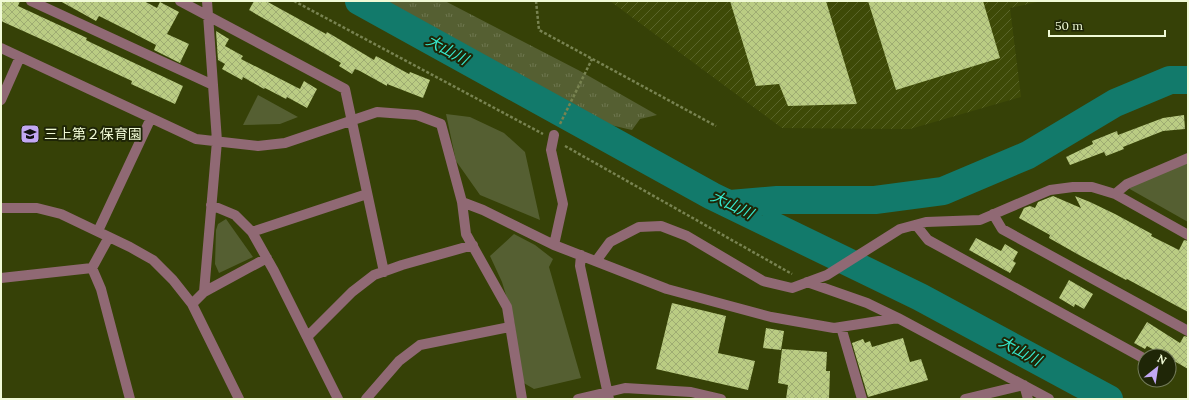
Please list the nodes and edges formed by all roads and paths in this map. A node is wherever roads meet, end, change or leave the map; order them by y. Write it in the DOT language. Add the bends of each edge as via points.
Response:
graph roads {
  1 [pos="31,1"];
  2 [pos="180,1"];
  3 [pos="207,1"];
  4 [pos="536,1"];
  5 [pos="208,16"];
  6 [pos="1,48"];
  7 [pos="20,57"];
  8 [pos="592,59"];
  9 [pos="213,85"];
  10 [pos="1,100"];
  11 [pos="151,118"];
  12 [pos="352,121"];
  13 [pos="716,126"];
  14 [pos="554,135"];
  15 [pos="217,142"];
  16 [pos="1188,158"];
  17 [pos="367,194"];
  18 [pos="1115,194"];
  19 [pos="462,202"];
  20 [pos="211,205"];
  21 [pos="1,208"];
  22 [pos="993,214"];
  23 [pos="916,225"];
  24 [pos="98,231"];
  25 [pos="252,232"];
  26 [pos="1188,235"];
  27 [pos="109,237"];
  28 [pos="473,245"];
  29 [pos="554,245"];
  30 [pos="581,255"];
  31 [pos="267,258"];
  32 [pos="596,261"];
  33 [pos="92,268"];
  34 [pos="384,272"];
  35 [pos="1,278"];
  36 [pos="807,282"];
  37 [pos="204,292"];
  38 [pos="192,304"];
  39 [pos="898,318"];
  40 [pos="510,327"];
  41 [pos="841,327"];
  42 [pos="1188,331"];
  43 [pos="307,337"];
  44 [pos="1137,356"];
  45 [pos="1024,385"];
  46 [pos="608,396"];
  47 [pos="692,396"];
  48 [pos="130,399"];
  49 [pos="239,399"];
  50 [pos="338,399"];
  51 [pos="366,399"];
  52 [pos="522,399"];
  53 [pos="578,399"];
  54 [pos="721,399"];
  55 [pos="862,399"];
  56 [pos="965,399"];
  57 [pos="1028,399"];
  58 [pos="1050,399"];
  1 -- 9 [label="street"];
  2 -- 5 [label="street"];
  3 -- 5 [label="street"];
  4 -- 8 [label="path" via="539,30"];
  5 -- 9 [label="street"];
  5 -- 12 [label="street" via="345,89"];
  6 -- 7 [label="street"];
  7 -- 10 [label="street"];
  7 -- 11 [label="street"];
  8 -- 13 [label="path"];
  8 -- 14 [label="path"];
  9 -- 15 [label="street"];
  11 -- 15 [label="street" via="196,139"];
  11 -- 24 [label="street"];
  12 -- 15 [label="street" via="285,143 258,146"];
  12 -- 17 [label="street"];
  12 -- 19 [label="street" via="377,112 417,115 441,124"];
  14 -- 29 [label="street" via="550,150 563,204"];
  15 -- 20 [label="street"];
  16 -- 18 [label="street" via="1127,184"];
  17 -- 25 [label="street"];
  17 -- 34 [label="street"];
  18 -- 22 [label="street" via="1092,187 1050,190"];
  18 -- 26 [label="street"];
  19 -- 28 [label="street" via="466,234"];
  19 -- 29 [label="street"];
  20 -- 25 [label="street" via="235,215"];
  20 -- 37 [label="street"];
  21 -- 24 [label="street" via="37,208 61,214"];
  22 -- 23 [label="street" via="980,220 926,222"];
  22 -- 42 [label="street" via="1002,229"];
  23 -- 36 [label="street" via="900,229 827,275"];
  23 -- 44 [label="street" via="928,240"];
  24 -- 27 [label="street"];
  25 -- 31 [label="street"];
  27 -- 33 [label="street"];
  27 -- 38 [label="street" via="153,260 174,280"];
  28 -- 34 [label="street"];
  28 -- 40 [label="street" via="507,307"];
  29 -- 30 [label="street"];
  30 -- 32 [label="street"];
  30 -- 46 [label="street" via="580,266"];
  31 -- 37 [label="street"];
  31 -- 43 [label="street"];
  32 -- 36 [label="street" via="610,242 638,227 661,226 687,236 763,281 792,288"];
  32 -- 41 [label="street" via="667,289 771,317"];
  33 -- 35 [label="street"];
  33 -- 48 [label="street" via="101,289"];
  34 -- 43 [label="street" via="374,275 352,292"];
  36 -- 39 [label="street" via="867,303"];
  37 -- 38 [label="street"];
  38 -- 49 [label="street"];
  39 -- 41 [label="street"];
  39 -- 45 [label="street"];
  40 -- 51 [label="street" via="420,345 399,361"];
  40 -- 52 [label="street"];
  41 -- 55 [label="street"];
  43 -- 50 [label="street"];
  45 -- 56 [label="street"];
  45 -- 57 [label="street"];
  45 -- 58 [label="street"];
  46 -- 47 [label="street" via="625,388"];
  46 -- 53 [label="street"];
  47 -- 54 [label="street"];
}
